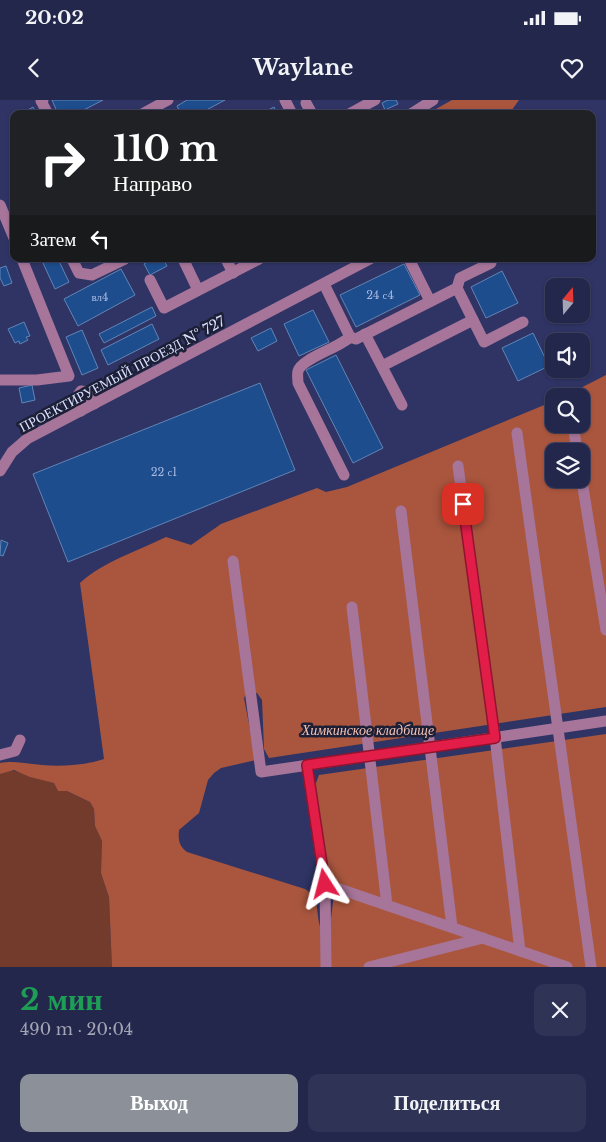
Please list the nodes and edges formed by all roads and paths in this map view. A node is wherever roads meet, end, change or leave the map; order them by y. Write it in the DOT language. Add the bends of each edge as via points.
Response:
graph roads {
  1 [pos="375,100"];
  2 [pos="433,100"];
  3 [pos="306,102"];
  4 [pos="310,110"];
  5 [pos="356,110"];
  6 [pos="417,110"];
  7 [pos="0,205"];
  8 [pos="10,229"];
  9 [pos="23,262"];
  10 [pos="74,262"];
  11 [pos="119,262"];
  12 [pos="184,262"];
  13 [pos="228,262"];
  14 [pos="253,262"];
  15 [pos="364,262"];
  16 [pos="410,262"];
  17 [pos="491,263"];
  18 [pos="233,273"];
  19 [pos="150,280"];
  20 [pos="324,284"];
  21 [pos="457,288"];
  22 [pos="198,290"];
  23 [pos="430,301"];
  24 [pos="473,320"];
  25 [pos="523,322"];
  26 [pos="366,334"];
  27 [pos="350,337"];
  28 [pos="382,366"];
  29 [pos="69,376"];
  30 [pos="0,380"];
  31 [pos="78,395"];
  32 [pos="94,404"];
  33 [pos="402,405"];
  34 [pos="81,412"];
  35 [pos="517,433"];
  36 [pos="458,466"];
  37 [pos="0,471"];
  38 [pos="344,475"];
  39 [pos="583,488"];
  40 [pos="401,510"];
  41 [pos="233,561"];
  42 [pos="352,607"];
  43 [pos="606,630"];
  44 [pos="606,721"];
  45 [pos="559,728"];
  46 [pos="495,738"];
  47 [pos="20,740"];
  48 [pos="431,747"];
  49 [pos="0,755"];
  50 [pos="368,756"];
  51 [pos="307,765"];
  52 [pos="325,884"];
  53 [pos="387,905"];
  54 [pos="452,927"];
  55 [pos="482,938"];
  56 [pos="520,951"];
  57 [pos="386,965"];
  58 [pos="326,967"];
  59 [pos="370,967"];
  60 [pos="567,967"];
  61 [pos="591,967"];
  1 -- 5 [label="street"];
  2 -- 6 [label="street"];
  3 -- 4 [label="street"];
  7 -- 8 [label="street"];
  9 -- 29 [label="street"];
  10 -- 11 [label="street" via="79,273 92,276"];
  12 -- 22 [label="street"];
  13 -- 18 [label="street"];
  14 -- 18 [label="street"];
  15 -- 20 [label="street, ПРОЕКТИРУЕМЫЙ ПРОЕЗД № 727"];
  16 -- 23 [label="street"];
  17 -- 21 [label="street" via="460,278"];
  18 -- 22 [label="street"];
  19 -- 22 [label="street" via="164,308"];
  20 -- 27 [label="street"];
  20 -- 32 [label="street, ПРОЕКТИРУЕМЫЙ ПРОЕЗД № 727"];
  21 -- 23 [label="street"];
  21 -- 24 [label="street"];
  23 -- 26 [label="street"];
  24 -- 25 [label="street" via="484,342"];
  24 -- 28 [label="street"];
  26 -- 27 [label="street" via="356,339"];
  26 -- 28 [label="street"];
  27 -- 38 [label="street" via="303,364 298,371 298,383"];
  28 -- 33 [label="street"];
  29 -- 30 [label="street"];
  29 -- 31 [label="street"];
  31 -- 32 [label="street" via="81,391 87,392"];
  31 -- 34 [label="street"];
  32 -- 34 [label="street, ПРОЕКТИРУЕМЫЙ ПРОЕЗД № 727"];
  34 -- 37 [label="street, ПРОЕКТИРУЕМЫЙ ПРОЕЗД № 727" via="27,439 12,452"];
  35 -- 45 [label="street"];
  36 -- 46 [label="street"];
  39 -- 43 [label="street"];
  40 -- 48 [label="street"];
  41 -- 51 [label="street" via="261,772"];
  42 -- 50 [label="street"];
  44 -- 45 [label="street"];
  45 -- 46 [label="street"];
  45 -- 61 [label="street"];
  46 -- 48 [label="street"];
  46 -- 56 [label="street"];
  47 -- 49 [label="street" via="15,752"];
  48 -- 50 [label="street"];
  48 -- 54 [label="street"];
  50 -- 51 [label="street"];
  50 -- 53 [label="street"];
  51 -- 52 [label="street"];
  52 -- 53 [label="street"];
  52 -- 58 [label="street"];
  53 -- 54 [label="street"];
  54 -- 55 [label="street"];
  55 -- 56 [label="street"];
  55 -- 57 [label="street"];
  56 -- 60 [label="street"];
  57 -- 59 [label="street"];
}
